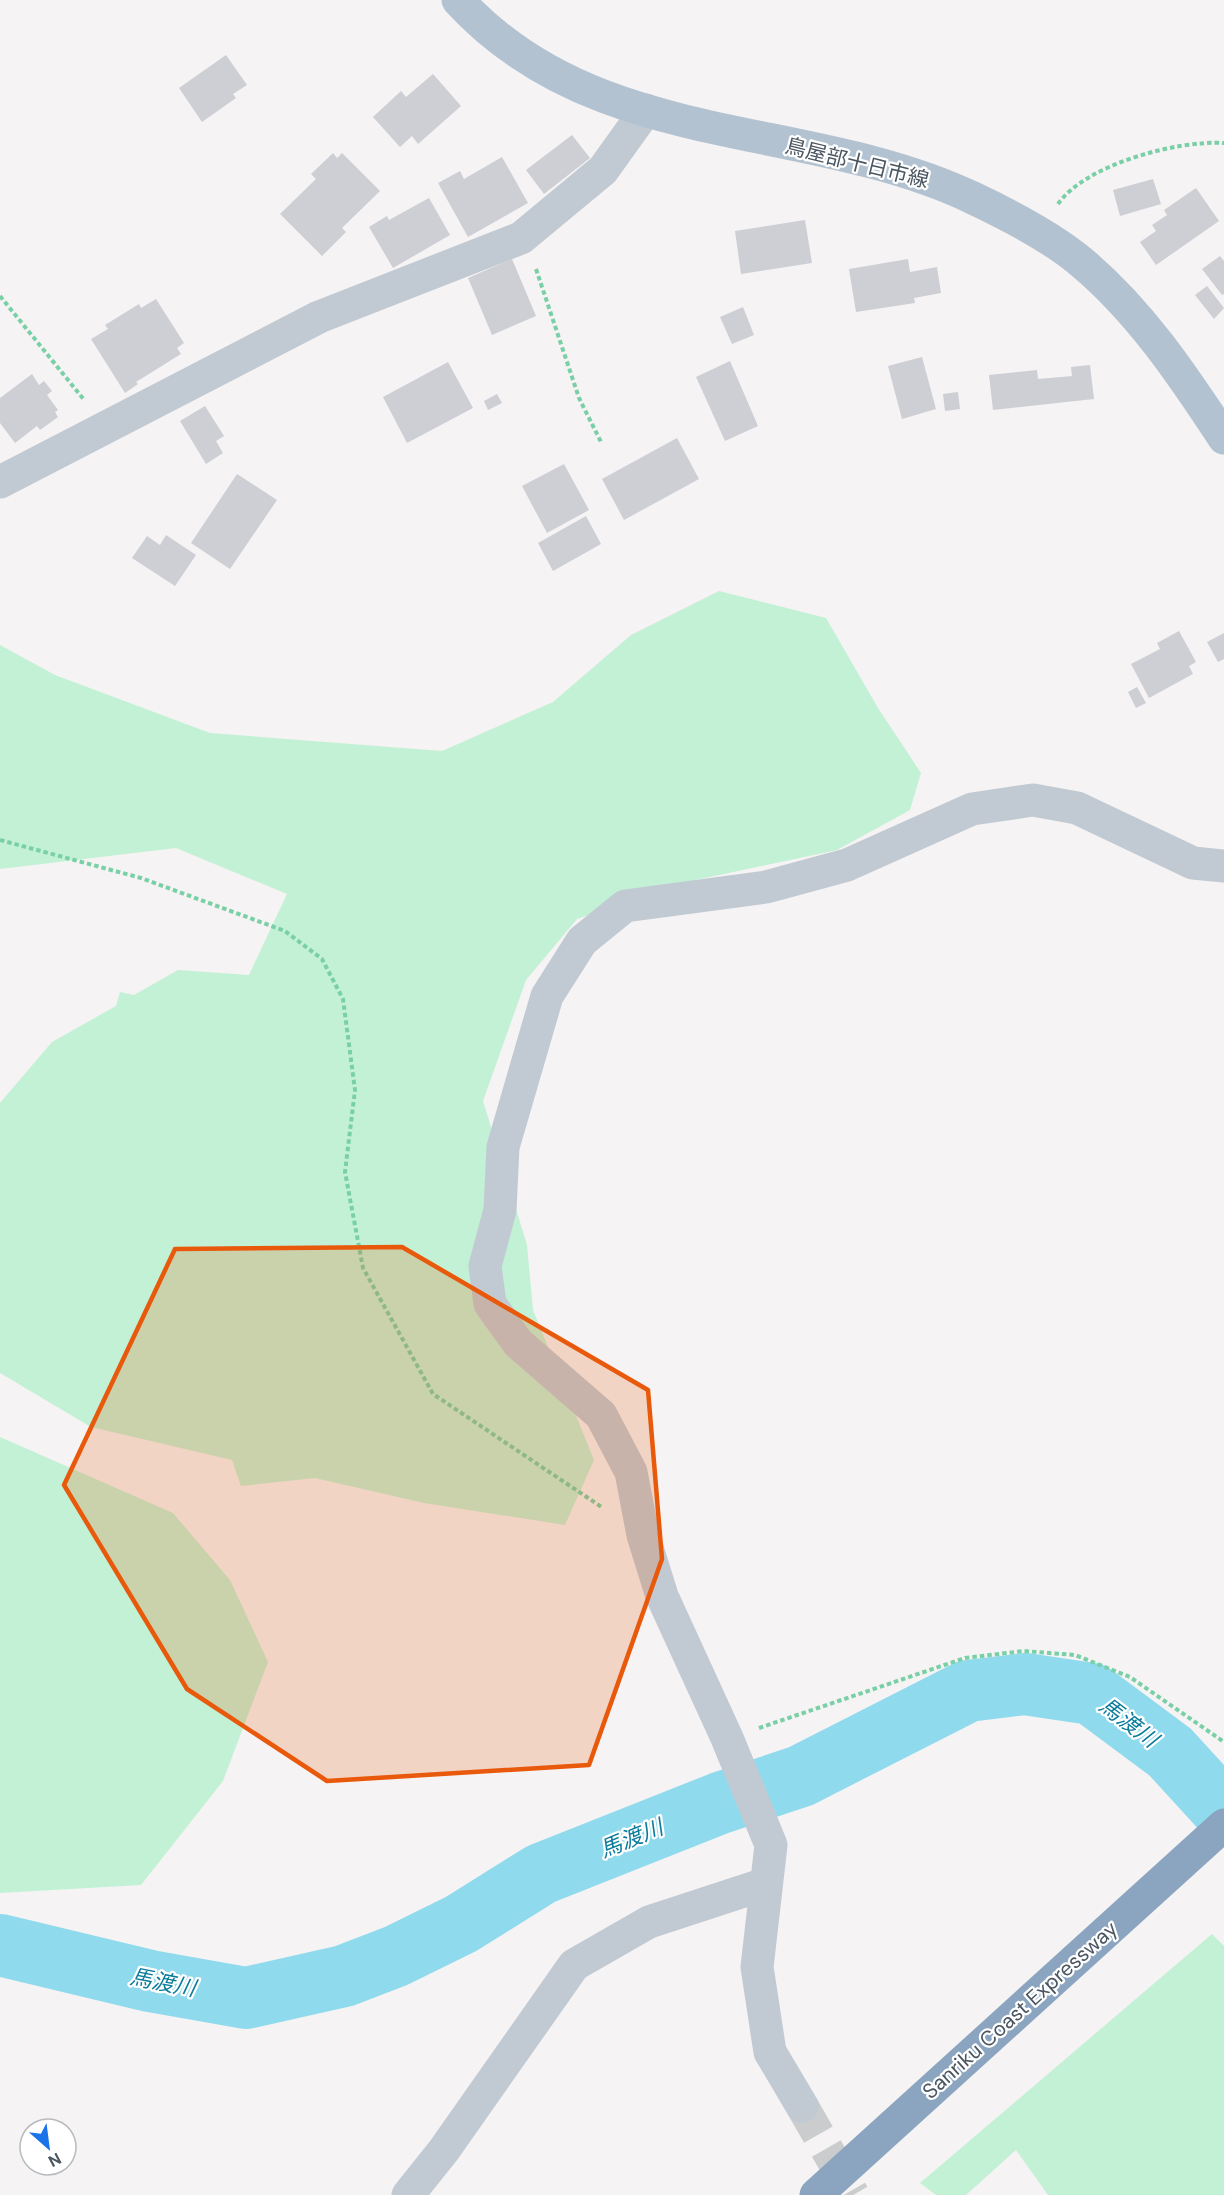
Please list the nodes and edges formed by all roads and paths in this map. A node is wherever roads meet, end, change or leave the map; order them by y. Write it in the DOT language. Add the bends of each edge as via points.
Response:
graph roads {
  1 [pos="458,0"];
  2 [pos="646,110"];
  3 [pos="1224,143"];
  4 [pos="1037,233"];
  5 [pos="521,238"];
  6 [pos="0,296"];
  7 [pos="107,427"];
  8 [pos="1224,438"];
  9 [pos="601,442"];
  10 [pos="0,482"];
  11 [pos="0,840"];
  12 [pos="1224,866"];
  13 [pos="644,1535"];
  14 [pos="1224,1742"];
  15 [pos="731,1750"];
  16 [pos="1224,1825"];
  17 [pos="765,1884"];
  18 [pos="802,2106"];
  19 [pos="408,2195"];
  20 [pos="816,2195"];
  1 -- 2 [label="main road, 鳥屋部十日市線" via="526,59 581,88"];
  2 -- 4 [label="main road, 鳥屋部十日市線" via="723,132 908,173 973,197"];
  2 -- 5 [label="street" via="603,170"];
  3 -- 4 [label="path" via="1161,149 1104,169 1063,196"];
  4 -- 8 [label="main road, 鳥屋部十日市線" via="1078,259 1117,294 1155,338"];
  5 -- 7 [label="street" via="319,317"];
  5 -- 9 [label="path" via="537,273 579,398"];
  6 -- 7 [label="path"];
  7 -- 10 [label="street"];
  11 -- 13 [label="path" via="141,878 230,910 285,931 322,959 343,999 354,1078 345,1172 363,1268 433,1394"];
  12 -- 13 [label="street" via="1193,863 1077,808 1033,800 972,809 846,865 766,887 625,906 582,941 547,996 503,1147 500,1210 485,1266 490,1304 518,1342 601,1415 632,1472"];
  13 -- 15 [label="street" via="663,1596"];
  14 -- 15 [label="path" via="1130,1677 1075,1655 1024,1651 965,1658"];
  15 -- 17 [label="street" via="771,1845"];
  16 -- 20 [label="highway, Sanriku Coast Expressway"];
  17 -- 18 [label="street" via="757,1967 768,2041 770,2052"];
  17 -- 19 [label="street" via="649,1922 574,1965"];
}
